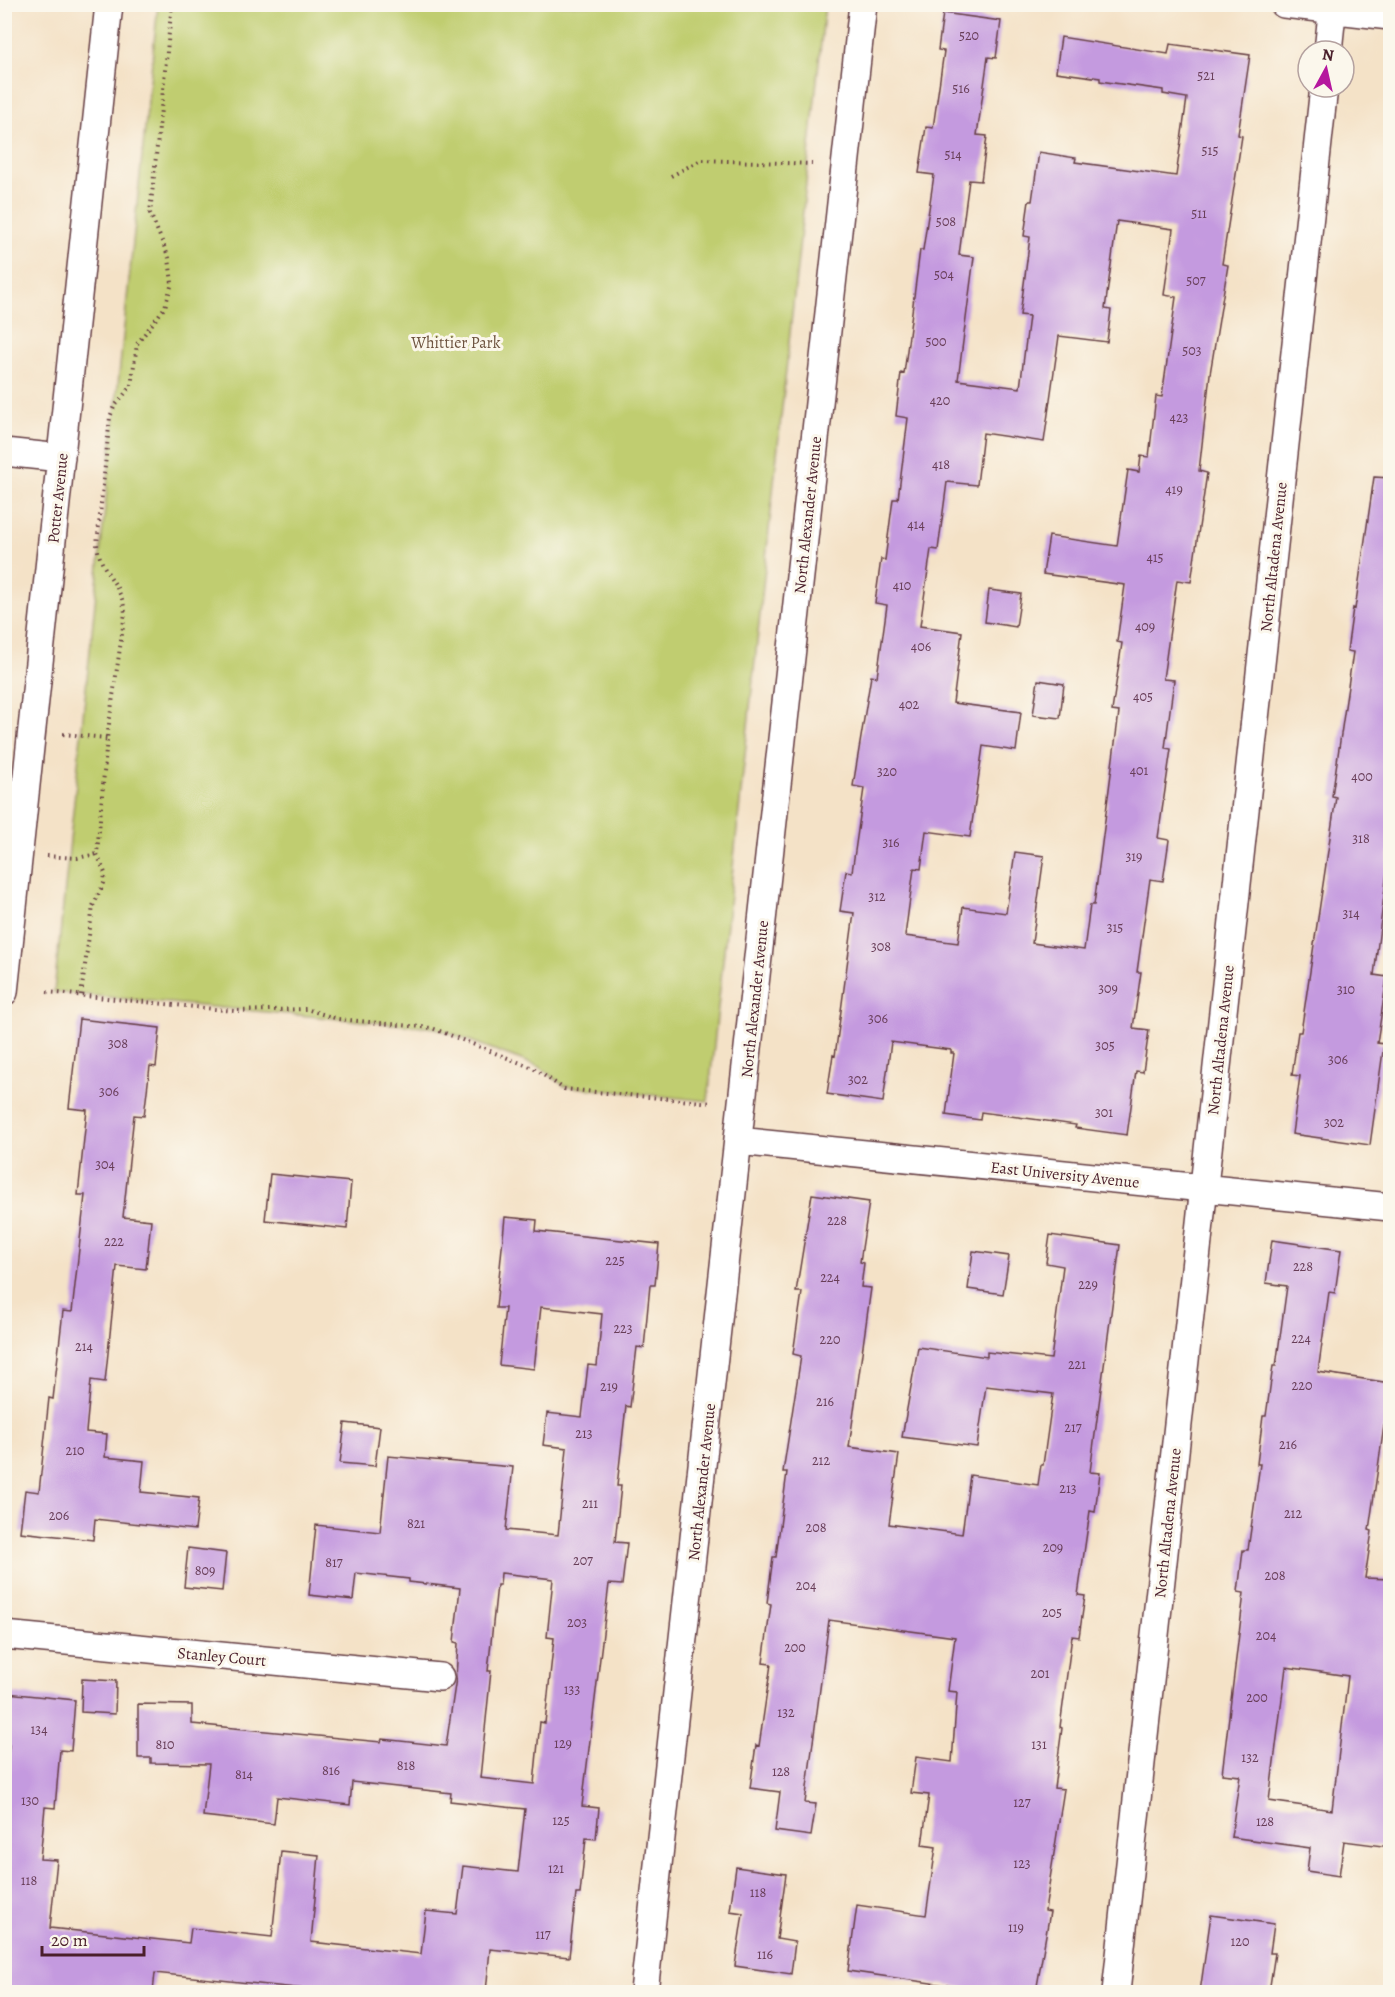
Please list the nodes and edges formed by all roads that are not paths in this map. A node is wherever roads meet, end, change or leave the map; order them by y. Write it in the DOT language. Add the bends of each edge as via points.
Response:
graph roads {
  1 [pos="109,4"];
  2 [pos="863,4"];
  3 [pos="1284,4"];
  4 [pos="1333,7"];
  5 [pos="1390,16"];
  6 [pos="1329,39"];
  7 [pos="1323,99"];
  8 [pos="4,452"];
  9 [pos="61,458"];
  10 [pos="13,828"];
  11 [pos="4,992"];
  12 [pos="738,1142"];
  13 [pos="1204,1187"];
  14 [pos="1390,1208"];
  15 [pos="4,1635"];
  16 [pos="440,1677"];
  17 [pos="644,1992"];
  18 [pos="1116,1992"];
  1 -- 9 [label="street, Potter Avenue"];
  2 -- 12 [label="street, North Alexander Avenue"];
  3 -- 4 [label="street"];
  4 -- 5 [label="street"];
  4 -- 6 [label="street"];
  7 -- 13 [label="street, North Altadena Avenue"];
  8 -- 9 [label="street"];
  9 -- 10 [label="street, Potter Avenue"];
  10 -- 11 [label="street, Potter Avenue"];
  12 -- 13 [label="street, East University Avenue"];
  12 -- 17 [label="street, North Alexander Avenue"];
  13 -- 14 [label="street, East University Avenue"];
  13 -- 18 [label="street, North Altadena Avenue"];
  15 -- 16 [label="street, Stanley Court"];
}
